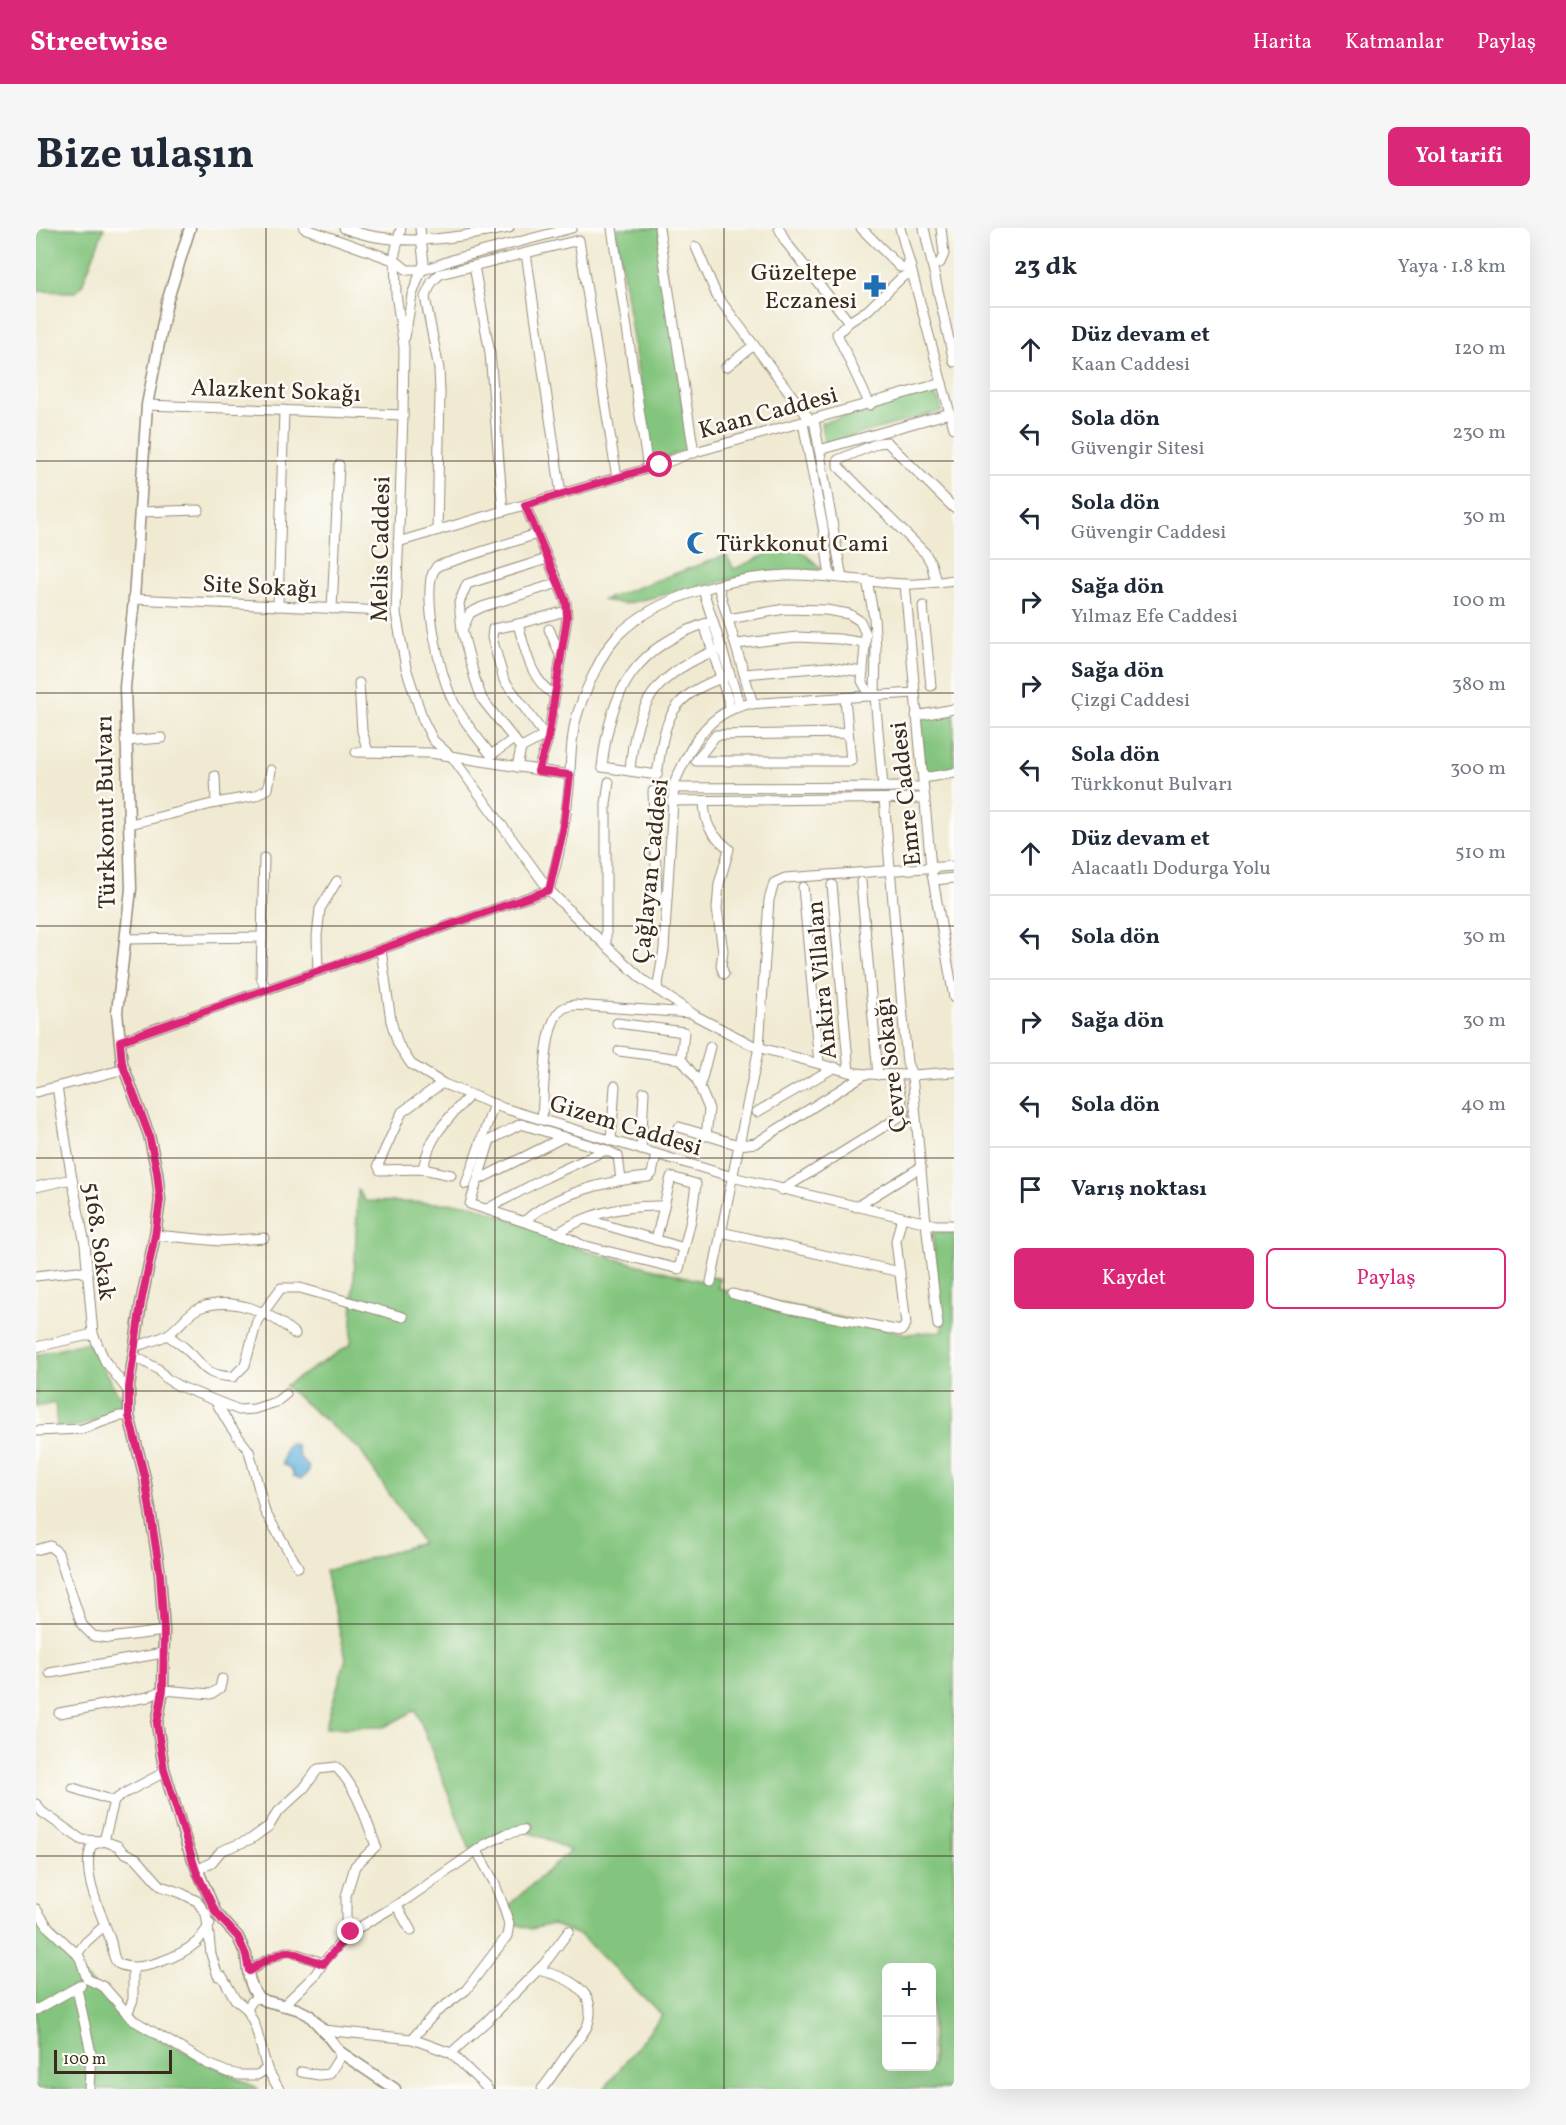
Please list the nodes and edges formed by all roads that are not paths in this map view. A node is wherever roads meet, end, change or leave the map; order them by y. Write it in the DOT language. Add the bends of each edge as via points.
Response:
graph roads {
  1 [pos="190,228"];
  2 [pos="304,228"];
  3 [pos="344,228"];
  4 [pos="401,228"];
  5 [pos="420,228"];
  6 [pos="509,228"];
  7 [pos="572,228"];
  8 [pos="612,228"];
  9 [pos="659,228"];
  10 [pos="861,228"];
  11 [pos="900,228"];
  12 [pos="924,228"];
  13 [pos="941,228"];
  14 [pos="781,229"];
  15 [pos="422,240"];
  16 [pos="398,241"];
  17 [pos="696,248"];
  18 [pos="526,253"];
  19 [pos="396,261"];
  20 [pos="932,265"];
  21 [pos="474,266"];
  22 [pos="912,269"];
  23 [pos="423,270"];
  24 [pos="849,322"];
  25 [pos="951,333"];
  26 [pos="754,345"];
  27 [pos="404,348"];
  28 [pos="954,362"];
  29 [pos="726,367"];
  30 [pos="942,383"];
  31 [pos="147,405"];
  32 [pos="870,405"];
  33 [pos="284,410"];
  34 [pos="950,413"];
  35 [pos="403,414"];
  36 [pos="809,421"];
  37 [pos="954,428"];
  38 [pos="819,450"];
  39 [pos="694,453"];
  40 [pos="339,465"];
  41 [pos="648,469"];
  42 [pos="617,478"];
  43 [pos="561,494"];
  44 [pos="525,505"];
  45 [pos="954,508"];
  46 [pos="199,510"];
  47 [pos="503,511"];
  48 [pos="140,512"];
  49 [pos="437,530"];
  50 [pos="537,534"];
  51 [pos="398,542"];
  52 [pos="547,559"];
  53 [pos="830,577"];
  54 [pos="842,578"];
  55 [pos="867,580"];
  56 [pos="954,580"];
  57 [pos="936,582"];
  58 [pos="558,583"];
  59 [pos="905,584"];
  60 [pos="718,586"];
  61 [pos="703,590"];
  62 [pos="134,600"];
  63 [pos="278,606"];
  64 [pos="923,606"];
  65 [pos="333,609"];
  66 [pos="384,611"];
  67 [pos="566,612"];
  68 [pos="728,619"];
  69 [pos="708,623"];
  70 [pos="518,624"];
  71 [pos="549,629"];
  72 [pos="462,630"];
  73 [pos="910,642"];
  74 [pos="927,642"];
  75 [pos="865,643"];
  76 [pos="736,644"];
  77 [pos="717,650"];
  78 [pos="561,657"];
  79 [pos="863,672"];
  80 [pos="744,674"];
  81 [pos="725,676"];
  82 [pos="359,683"];
  83 [pos="931,686"];
  84 [pos="914,693"];
  85 [pos="555,695"];
  86 [pos="872,696"];
  87 [pos="845,698"];
  88 [pos="753,704"];
  89 [pos="736,707"];
  90 [pos="954,709"];
  91 [pos="916,716"];
  92 [pos="848,733"];
  93 [pos="162,738"];
  94 [pos="514,739"];
  95 [pos="125,741"];
  96 [pos="356,752"];
  97 [pos="368,752"];
  98 [pos="453,758"];
  99 [pos="519,758"];
  100 [pos="271,770"];
  101 [pos="538,771"];
  102 [pos="630,771"];
  103 [pos="954,773"];
  104 [pos="570,775"];
  105 [pos="215,776"];
  106 [pos="609,782"];
  107 [pos="923,783"];
  108 [pos="674,788"];
  109 [pos="883,788"];
  110 [pos="652,790"];
  111 [pos="925,798"];
  112 [pos="884,799"];
  113 [pos="672,801"];
  114 [pos="704,801"];
  115 [pos="216,803"];
  116 [pos="130,824"];
  117 [pos="264,858"];
  118 [pos="954,866"];
  119 [pos="932,868"];
  120 [pos="889,871"];
  121 [pos="954,878"];
  122 [pos="934,880"];
  123 [pos="337,881"];
  124 [pos="861,882"];
  125 [pos="832,885"];
  126 [pos="803,887"];
  127 [pos="549,890"];
  128 [pos="666,903"];
  129 [pos="262,937"];
  130 [pos="125,939"];
  131 [pos="606,946"];
  132 [pos="381,950"];
  133 [pos="318,971"];
  134 [pos="724,974"];
  135 [pos="266,989"];
  136 [pos="657,990"];
  137 [pos="954,998"];
  138 [pos="692,1013"];
  139 [pos="617,1023"];
  140 [pos="120,1041"];
  141 [pos="710,1047"];
  142 [pos="759,1047"];
  143 [pos="619,1051"];
  144 [pos="681,1059"];
  145 [pos="819,1063"];
  146 [pos="835,1067"];
  147 [pos="125,1069"];
  148 [pos="849,1072"];
  149 [pos="954,1072"];
  150 [pos="865,1074"];
  151 [pos="878,1075"];
  152 [pos="896,1075"];
  153 [pos="912,1075"];
  154 [pos="442,1083"];
  155 [pos="615,1086"];
  156 [pos="700,1086"];
  157 [pos="57,1087"];
  158 [pos="36,1092"];
  159 [pos="644,1092"];
  160 [pos="470,1095"];
  161 [pos="494,1104"];
  162 [pos="757,1112"];
  163 [pos="542,1120"];
  164 [pos="679,1128"];
  165 [pos="706,1136"];
  166 [pos="564,1137"];
  167 [pos="611,1141"];
  168 [pos="739,1145"];
  169 [pos="606,1150"];
  170 [pos="641,1150"];
  171 [pos="656,1154"];
  172 [pos="921,1167"];
  173 [pos="423,1169"];
  174 [pos="451,1175"];
  175 [pos="732,1177"];
  176 [pos="72,1179"];
  177 [pos="478,1180"];
  178 [pos="621,1180"];
  179 [pos="466,1184"];
  180 [pos="36,1187"];
  181 [pos="782,1190"];
  182 [pos="664,1206"];
  183 [pos="855,1207"];
  184 [pos="487,1209"];
  185 [pos="902,1217"];
  186 [pos="585,1219"];
  187 [pos="525,1221"];
  188 [pos="926,1223"];
  189 [pos="954,1225"];
  190 [pos="721,1232"];
  191 [pos="558,1233"];
  192 [pos="155,1235"];
  193 [pos="264,1238"];
  194 [pos="656,1240"];
  195 [pos="684,1248"];
  196 [pos="900,1272"];
  197 [pos="88,1274"];
  198 [pos="36,1276"];
  199 [pos="711,1282"];
  200 [pos="733,1294"];
  201 [pos="263,1311"];
  202 [pos="403,1317"];
  203 [pos="938,1325"];
  204 [pos="93,1334"];
  205 [pos="295,1334"];
  206 [pos="167,1335"];
  207 [pos="36,1347"];
  208 [pos="135,1351"];
  209 [pos="129,1392"];
  210 [pos="286,1394"];
  211 [pos="216,1402"];
  212 [pos="129,1416"];
  213 [pos="36,1431"];
  214 [pos="36,1550"];
  215 [pos="298,1567"];
  216 [pos="164,1631"];
  217 [pos="163,1653"];
  218 [pos="50,1673"];
  219 [pos="222,1678"];
  220 [pos="163,1690"];
  221 [pos="59,1713"];
  222 [pos="165,1772"];
  223 [pos="73,1788"];
  224 [pos="114,1801"];
  225 [pos="36,1804"];
  226 [pos="523,1830"];
  227 [pos="105,1841"];
  228 [pos="477,1851"];
  229 [pos="196,1871"];
  230 [pos="397,1906"];
  231 [pos="36,1909"];
  232 [pos="216,1913"];
  233 [pos="104,1926"];
  234 [pos="208,1927"];
  235 [pos="411,1931"];
  236 [pos="569,1931"];
  237 [pos="351,1932"];
  238 [pos="77,1954"];
  239 [pos="323,1964"];
  240 [pos="133,1968"];
  241 [pos="538,1970"];
  242 [pos="249,1971"];
  243 [pos="87,1979"];
  244 [pos="77,1989"];
  245 [pos="258,1997"];
  246 [pos="284,2006"];
  247 [pos="247,2008"];
  248 [pos="36,2010"];
  249 [pos="127,2014"];
  250 [pos="323,2030"];
  251 [pos="412,2039"];
  252 [pos="339,2052"];
  253 [pos="451,2053"];
  254 [pos="267,2069"];
  255 [pos="301,2073"];
  256 [pos="390,2088"];
  257 [pos="89,2089"];
  258 [pos="279,2089"];
  259 [pos="488,2089"];
  260 [pos="542,2089"];
  1 -- 31 [label="street, Türkkonut Bulvarı" via="167,302"];
  2 -- 19 [label="street"];
  3 -- 16 [label="street"];
  4 -- 16 [label="street, Melis Caddesi"];
  5 -- 15 [label="street, Melis Caddesi"];
  6 -- 15 [label="street"];
  7 -- 23 [label="street"];
  8 -- 41 [label="street"];
  9 -- 39 [label="street"];
  10 -- 22 [label="street" via="900,267"];
  11 -- 22 [label="street"];
  12 -- 20 [label="street"];
  13 -- 20 [label="street" via="944,254 940,263"];
  14 -- 24 [label="street" via="785,241"];
  15 -- 16 [label="street"];
  15 -- 23 [label="street, Melis Caddesi"];
  16 -- 19 [label="street, Melis Caddesi"];
  17 -- 26 [label="street" via="717,296"];
  18 -- 21 [label="street"];
  18 -- 42 [label="street" via="579,240"];
  18 -- 43 [label="street"];
  19 -- 23 [label="street" via="407,270"];
  19 -- 27 [label="street, Melis Caddesi" via="396,294"];
  20 -- 25 [label="street"];
  21 -- 47 [label="street" via="490,354"];
  21 -- 49 [label="street" via="440,274 425,297 439,369"];
  22 -- 24 [label="street" via="868,310"];
  22 -- 30 [label="street"];
  23 -- 27 [label="street, Melis Caddesi" via="412,295"];
  24 -- 32 [label="street" via="837,334"];
  25 -- 28 [label="street"];
  26 -- 29 [label="street"];
  26 -- 36 [label="street"];
  27 -- 35 [label="street, Melis Caddesi"];
  30 -- 32 [label="street, Kaan Caddesi"];
  30 -- 34 [label="street"];
  31 -- 33 [label="street, Alazkent Sokağı"];
  31 -- 48 [label="street, Türkkonut Bulvarı"];
  32 -- 36 [label="street, Kaan Caddesi"];
  33 -- 35 [label="street, Alazkent Sokağı"];
  33 -- 63 [label="street"];
  34 -- 37 [label="street"];
  34 -- 38 [label="street"];
  35 -- 51 [label="street, Melis Caddesi"];
  36 -- 38 [label="street"];
  36 -- 39 [label="street, Kaan Caddesi"];
  36 -- 53 [label="street"];
  38 -- 54 [label="street"];
  39 -- 41 [label="street, Kaan Caddesi"];
  40 -- 65 [label="street"];
  41 -- 42 [label="street, Kaan Caddesi"];
  42 -- 43 [label="street, Kaan Caddesi"];
  43 -- 44 [label="street, Kaan Caddesi"];
  44 -- 47 [label="street, Kaan Caddesi"];
  44 -- 50 [label="street"];
  45 -- 57 [label="street" via="887,442 838,460 838,466 925,554"];
  46 -- 48 [label="street"];
  47 -- 49 [label="street, Kaan Caddesi"];
  48 -- 62 [label="street, Türkkonut Bulvarı"];
  49 -- 51 [label="street, Kaan Caddesi"];
  50 -- 52 [label="street"];
  50 -- 94 [label="street" via="437,566 431,576 433,628 451,697 492,755"];
  51 -- 98 [label="street, Melis Caddesi" via="396,613 406,668 433,740"];
  52 -- 58 [label="street"];
  52 -- 72 [label="street" via="467,584 459,603"];
  53 -- 54 [label="street"];
  53 -- 60 [label="street" via="786,575"];
  54 -- 55 [label="street"];
  55 -- 59 [label="street"];
  55 -- 86 [label="street" via="876,649"];
  56 -- 57 [label="street"];
  57 -- 59 [label="street"];
  58 -- 67 [label="street"];
  58 -- 72 [label="street" via="482,607 470,613"];
  59 -- 73 [label="street, Emre Caddesi"];
  60 -- 61 [label="street"];
  60 -- 68 [label="street"];
  61 -- 69 [label="street"];
  61 -- 104 [label="street" via="673,599 642,615 617,636 599,663 576,720"];
  62 -- 63 [label="street, Site Sokağı"];
  62 -- 95 [label="street, Türkkonut Bulvarı" via="125,687"];
  63 -- 65 [label="street, Site Sokağı"];
  64 -- 74 [label="street"];
  65 -- 66 [label="street, Site Sokağı"];
  67 -- 70 [label="street"];
  67 -- 78 [label="street"];
  68 -- 75 [label="street" via="785,609 849,614 860,621 866,633"];
  68 -- 76 [label="street"];
  69 -- 77 [label="street"];
  69 -- 102 [label="street" via="692,627 648,655 630,675 615,702 602,767"];
  70 -- 85 [label="street" via="532,669 547,691"];
  70 -- 99 [label="street" via="493,629 492,638 504,680 543,733"];
  71 -- 78 [label="street"];
  72 -- 94 [label="street" via="482,699"];
  73 -- 74 [label="street"];
  73 -- 84 [label="street, Emre Caddesi"];
  74 -- 83 [label="street"];
  75 -- 76 [label="street" via="797,637"];
  75 -- 79 [label="street"];
  76 -- 80 [label="street"];
  77 -- 81 [label="street"];
  77 -- 102 [label="street" via="673,672 653,691 632,742"];
  78 -- 85 [label="street"];
  79 -- 80 [label="street" via="828,667"];
  79 -- 86 [label="street" via="862,681"];
  80 -- 88 [label="street"];
  81 -- 89 [label="street"];
  81 -- 102 [label="street" via="679,701 661,744 657,775"];
  82 -- 97 [label="street" via="362,731"];
  84 -- 86 [label="street, Çağlayan Caddesi"];
  84 -- 91 [label="street, Emre Caddesi"];
  85 -- 101 [label="street"];
  86 -- 87 [label="street, Çağlayan Caddesi"];
  86 -- 109 [label="street"];
  87 -- 88 [label="street, Çağlayan Caddesi"];
  87 -- 92 [label="street"];
  88 -- 89 [label="street, Çağlayan Caddesi"];
  89 -- 108 [label="street, Çağlayan Caddesi" via="718,715 698,738"];
  90 -- 91 [label="street"];
  91 -- 107 [label="street, Emre Caddesi"];
  92 -- 92 [label="street" via="851,761 696,761 716,735"];
  93 -- 95 [label="street"];
  94 -- 99 [label="street"];
  95 -- 116 [label="street, Türkkonut Bulvarı"];
  96 -- 97 [label="street"];
  97 -- 98 [label="street" via="431,753"];
  98 -- 99 [label="street"];
  98 -- 127 [label="street, Melis Caddesi"];
  99 -- 101 [label="street"];
  100 -- 115 [label="street" via="268,789 255,796"];
  101 -- 104 [label="street"];
  103 -- 107 [label="street"];
  104 -- 127 [label="street" via="563,831"];
  105 -- 115 [label="street"];
  106 -- 131 [label="street"];
  107 -- 109 [label="street"];
  107 -- 111 [label="street, Emre Caddesi"];
  108 -- 109 [label="street"];
  108 -- 113 [label="street, Çağlayan Caddesi"];
  110 -- 128 [label="street" via="657,896"];
  111 -- 112 [label="street"];
  111 -- 119 [label="street, Emre Caddesi"];
  112 -- 114 [label="street"];
  112 -- 120 [label="street, Çevre Sokağı"];
  113 -- 114 [label="street"];
  113 -- 128 [label="street, Çağlayan Caddesi"];
  114 -- 134 [label="street" via="711,834 731,845 719,884 717,909"];
  115 -- 116 [label="street"];
  116 -- 130 [label="street, Türkkonut Bulvarı" via="131,889"];
  117 -- 129 [label="street"];
  118 -- 119 [label="street"];
  119 -- 120 [label="street"];
  119 -- 122 [label="street, Emre Caddesi"];
  120 -- 142 [label="street" via="785,878 774,883 769,900"];
  120 -- 153 [label="street, Çevre Sokağı" via="907,1063"];
  121 -- 122 [label="street"];
  122 -- 137 [label="street, Emre Caddesi"];
  123 -- 133 [label="street" via="320,909"];
  124 -- 151 [label="street, Ankira Villalan"];
  125 -- 148 [label="street, Ankira Villalan"];
  126 -- 145 [label="street, Ankira Villalan"];
  127 -- 131 [label="street, Melis Caddesi"];
  127 -- 132 [label="street"];
  128 -- 136 [label="street, Çağlayan Caddesi"];
  129 -- 130 [label="street"];
  129 -- 135 [label="street" via="261,977"];
  130 -- 140 [label="street, Türkkonut Bulvarı" via="117,1012"];
  131 -- 136 [label="street, Melis Caddesi"];
  132 -- 133 [label="street"];
  132 -- 154 [label="street, Gizem Caddesi" via="398,1044 411,1064"];
  133 -- 135 [label="street"];
  135 -- 140 [label="street"];
  136 -- 138 [label="street, Melis Caddesi"];
  138 -- 142 [label="street, Melis Caddesi"];
  138 -- 163 [label="street" via="574,1005 561,1010 552,1023 548,1040"];
  139 -- 144 [label="street" via="684,1032"];
  140 -- 147 [label="street, Türkkonut Bulvarı"];
  141 -- 156 [label="street"];
  142 -- 145 [label="street, Melis Caddesi"];
  142 -- 168 [label="street"];
  143 -- 144 [label="street"];
  144 -- 156 [label="street"];
  145 -- 146 [label="street, Melis Caddesi"];
  146 -- 148 [label="street, Melis Caddesi"];
  146 -- 162 [label="street"];
  147 -- 157 [label="street"];
  147 -- 192 [label="street, Türkkonut Bulvarı" via="149,1135 157,1172 160,1200"];
  148 -- 150 [label="street, Melis Caddesi"];
  149 -- 153 [label="street, Melis Caddesi"];
  150 -- 151 [label="street, Melis Caddesi"];
  150 -- 168 [label="street" via="756,1143"];
  151 -- 152 [label="street, Melis Caddesi"];
  152 -- 153 [label="street, Melis Caddesi"];
  152 -- 181 [label="street" via="904,1114"];
  153 -- 172 [label="street, Çevre Sokağı"];
  154 -- 160 [label="street, Gizem Caddesi"];
  154 -- 173 [label="street" via="402,1112 378,1165 380,1170"];
  155 -- 167 [label="street"];
  156 -- 165 [label="street" via="710,1109"];
  157 -- 158 [label="street"];
  157 -- 176 [label="street, 5168. Sokak"];
  159 -- 170 [label="street"];
  160 -- 161 [label="street, Gizem Caddesi"];
  160 -- 173 [label="street" via="435,1134"];
  161 -- 163 [label="street, Gizem Caddesi"];
  161 -- 179 [label="street"];
  163 -- 167 [label="street, Gizem Caddesi"];
  164 -- 165 [label="street"];
  165 -- 168 [label="street"];
  166 -- 169 [label="street"];
  166 -- 177 [label="street"];
  166 -- 177 [label="street" via="521,1124 490,1140"];
  167 -- 170 [label="street, Gizem Caddesi"];
  168 -- 175 [label="street"];
  169 -- 178 [label="street" via="618,1156"];
  169 -- 184 [label="street"];
  170 -- 171 [label="street, Gizem Caddesi"];
  171 -- 175 [label="street, Gizem Caddesi"];
  171 -- 178 [label="street" via="648,1177"];
  172 -- 183 [label="street"];
  172 -- 188 [label="street, Çevre Sokağı"];
  173 -- 174 [label="street"];
  175 -- 181 [label="street, Gizem Caddesi"];
  175 -- 190 [label="street"];
  176 -- 180 [label="street"];
  176 -- 197 [label="street, 5168. Sokak" via="86,1244"];
  177 -- 184 [label="street" via="470,1204"];
  178 -- 187 [label="street" via="579,1192 542,1208"];
  181 -- 183 [label="street, Gizem Caddesi"];
  182 -- 186 [label="street" via="623,1208"];
  182 -- 194 [label="street"];
  182 -- 195 [label="street" via="671,1177 696,1184"];
  183 -- 185 [label="street, Gizem Caddesi"];
  184 -- 187 [label="street"];
  185 -- 188 [label="street, Gizem Caddesi"];
  185 -- 196 [label="street" via="896,1241"];
  186 -- 191 [label="street"];
  186 -- 194 [label="street"];
  187 -- 191 [label="street"];
  188 -- 189 [label="street, Gizem Caddesi"];
  188 -- 203 [label="street, Çevre Sokağı"];
  190 -- 196 [label="street"];
  190 -- 199 [label="street"];
  191 -- 195 [label="street" via="582,1245 680,1269"];
  192 -- 193 [label="street" via="220,1241"];
  192 -- 208 [label="street, Türkkonut Bulvarı"];
  194 -- 195 [label="street"];
  196 -- 200 [label="street" via="906,1324 901,1331"];
  197 -- 198 [label="street" via="78,1271"];
  197 -- 204 [label="street, 5168. Sokak"];
  201 -- 202 [label="street" via="281,1288 300,1288"];
  201 -- 205 [label="street"];
  201 -- 206 [label="street" via="233,1304 210,1304 197,1309"];
  201 -- 206 [label="street" via="253,1330 245,1365 233,1377 215,1376"];
  204 -- 207 [label="street"];
  204 -- 209 [label="street, 5168. Sokak" via="105,1361"];
  206 -- 208 [label="street"];
  208 -- 209 [label="street, Türkkonut Bulvarı"];
  208 -- 211 [label="street" via="179,1386"];
  209 -- 212 [label="street, Türkkonut Bulvarı"];
  210 -- 211 [label="street" via="254,1409 238,1410"];
  211 -- 215 [label="street" via="249,1451 265,1512"];
  212 -- 213 [label="street" via="82,1429"];
  212 -- 216 [label="street, Türkkonut Bulvarı" via="145,1478 160,1574"];
  214 -- 216 [label="street" via="50,1546 58,1552 82,1625 93,1636 110,1638"];
  216 -- 217 [label="street, Türkkonut Bulvarı"];
  217 -- 218 [label="street"];
  217 -- 220 [label="street, Türkkonut Bulvarı"];
  219 -- 220 [label="street" via="220,1688 211,1694"];
  220 -- 221 [label="street" via="148,1697"];
  220 -- 222 [label="street, Türkkonut Bulvarı" via="157,1724"];
  222 -- 224 [label="street"];
  222 -- 229 [label="street, Türkkonut Bulvarı"];
  223 -- 224 [label="street"];
  224 -- 227 [label="street"];
  225 -- 227 [label="street" via="81,1840"];
  226 -- 228 [label="street" via="506,1834"];
  227 -- 233 [label="street" via="93,1845 88,1854 93,1895"];
  227 -- 234 [label="street" via="136,1858 161,1886 197,1902 206,1914"];
  228 -- 230 [label="street"];
  228 -- 251 [label="street" via="503,1905 509,1924 507,1936 466,1990 435,2013"];
  229 -- 232 [label="street, Türkkonut Bulvarı"];
  229 -- 237 [label="street" via="212,1862 220,1851 251,1839 269,1826 318,1769 336,1767 364,1812 376,1846 355,1866 346,1896 346,1920"];
  230 -- 235 [label="street"];
  230 -- 237 [label="street"];
  231 -- 238 [label="street"];
  232 -- 234 [label="street"];
  232 -- 242 [label="street, Türkkonut Bulvarı" via="238,1937"];
  233 -- 238 [label="street"];
  233 -- 240 [label="street" via="115,1960"];
  234 -- 240 [label="street" via="198,1940 171,1958"];
  234 -- 247 [label="street" via="218,1976"];
  236 -- 241 [label="street"];
  237 -- 239 [label="street"];
  238 -- 243 [label="street"];
  239 -- 242 [label="street" via="285,1952"];
  239 -- 246 [label="street"];
  240 -- 249 [label="street" via="133,2000"];
  241 -- 253 [label="street"];
  241 -- 260 [label="street" via="574,1982 585,1996 589,2010 588,2025"];
  242 -- 245 [label="street, Türkkonut Bulvarı"];
  243 -- 244 [label="street"];
  243 -- 249 [label="street" via="104,1987"];
  244 -- 248 [label="street"];
  244 -- 257 [label="street" via="91,2054"];
  245 -- 246 [label="street"];
  245 -- 247 [label="street"];
  246 -- 250 [label="street" via="309,2015"];
  247 -- 254 [label="street"];
  249 -- 254 [label="street" via="226,2072 257,2075"];
  250 -- 251 [label="street"];
  250 -- 252 [label="street"];
  251 -- 253 [label="street"];
  252 -- 255 [label="street" via="329,2074"];
  252 -- 256 [label="street"];
  253 -- 259 [label="street"];
  254 -- 258 [label="street"];
}
